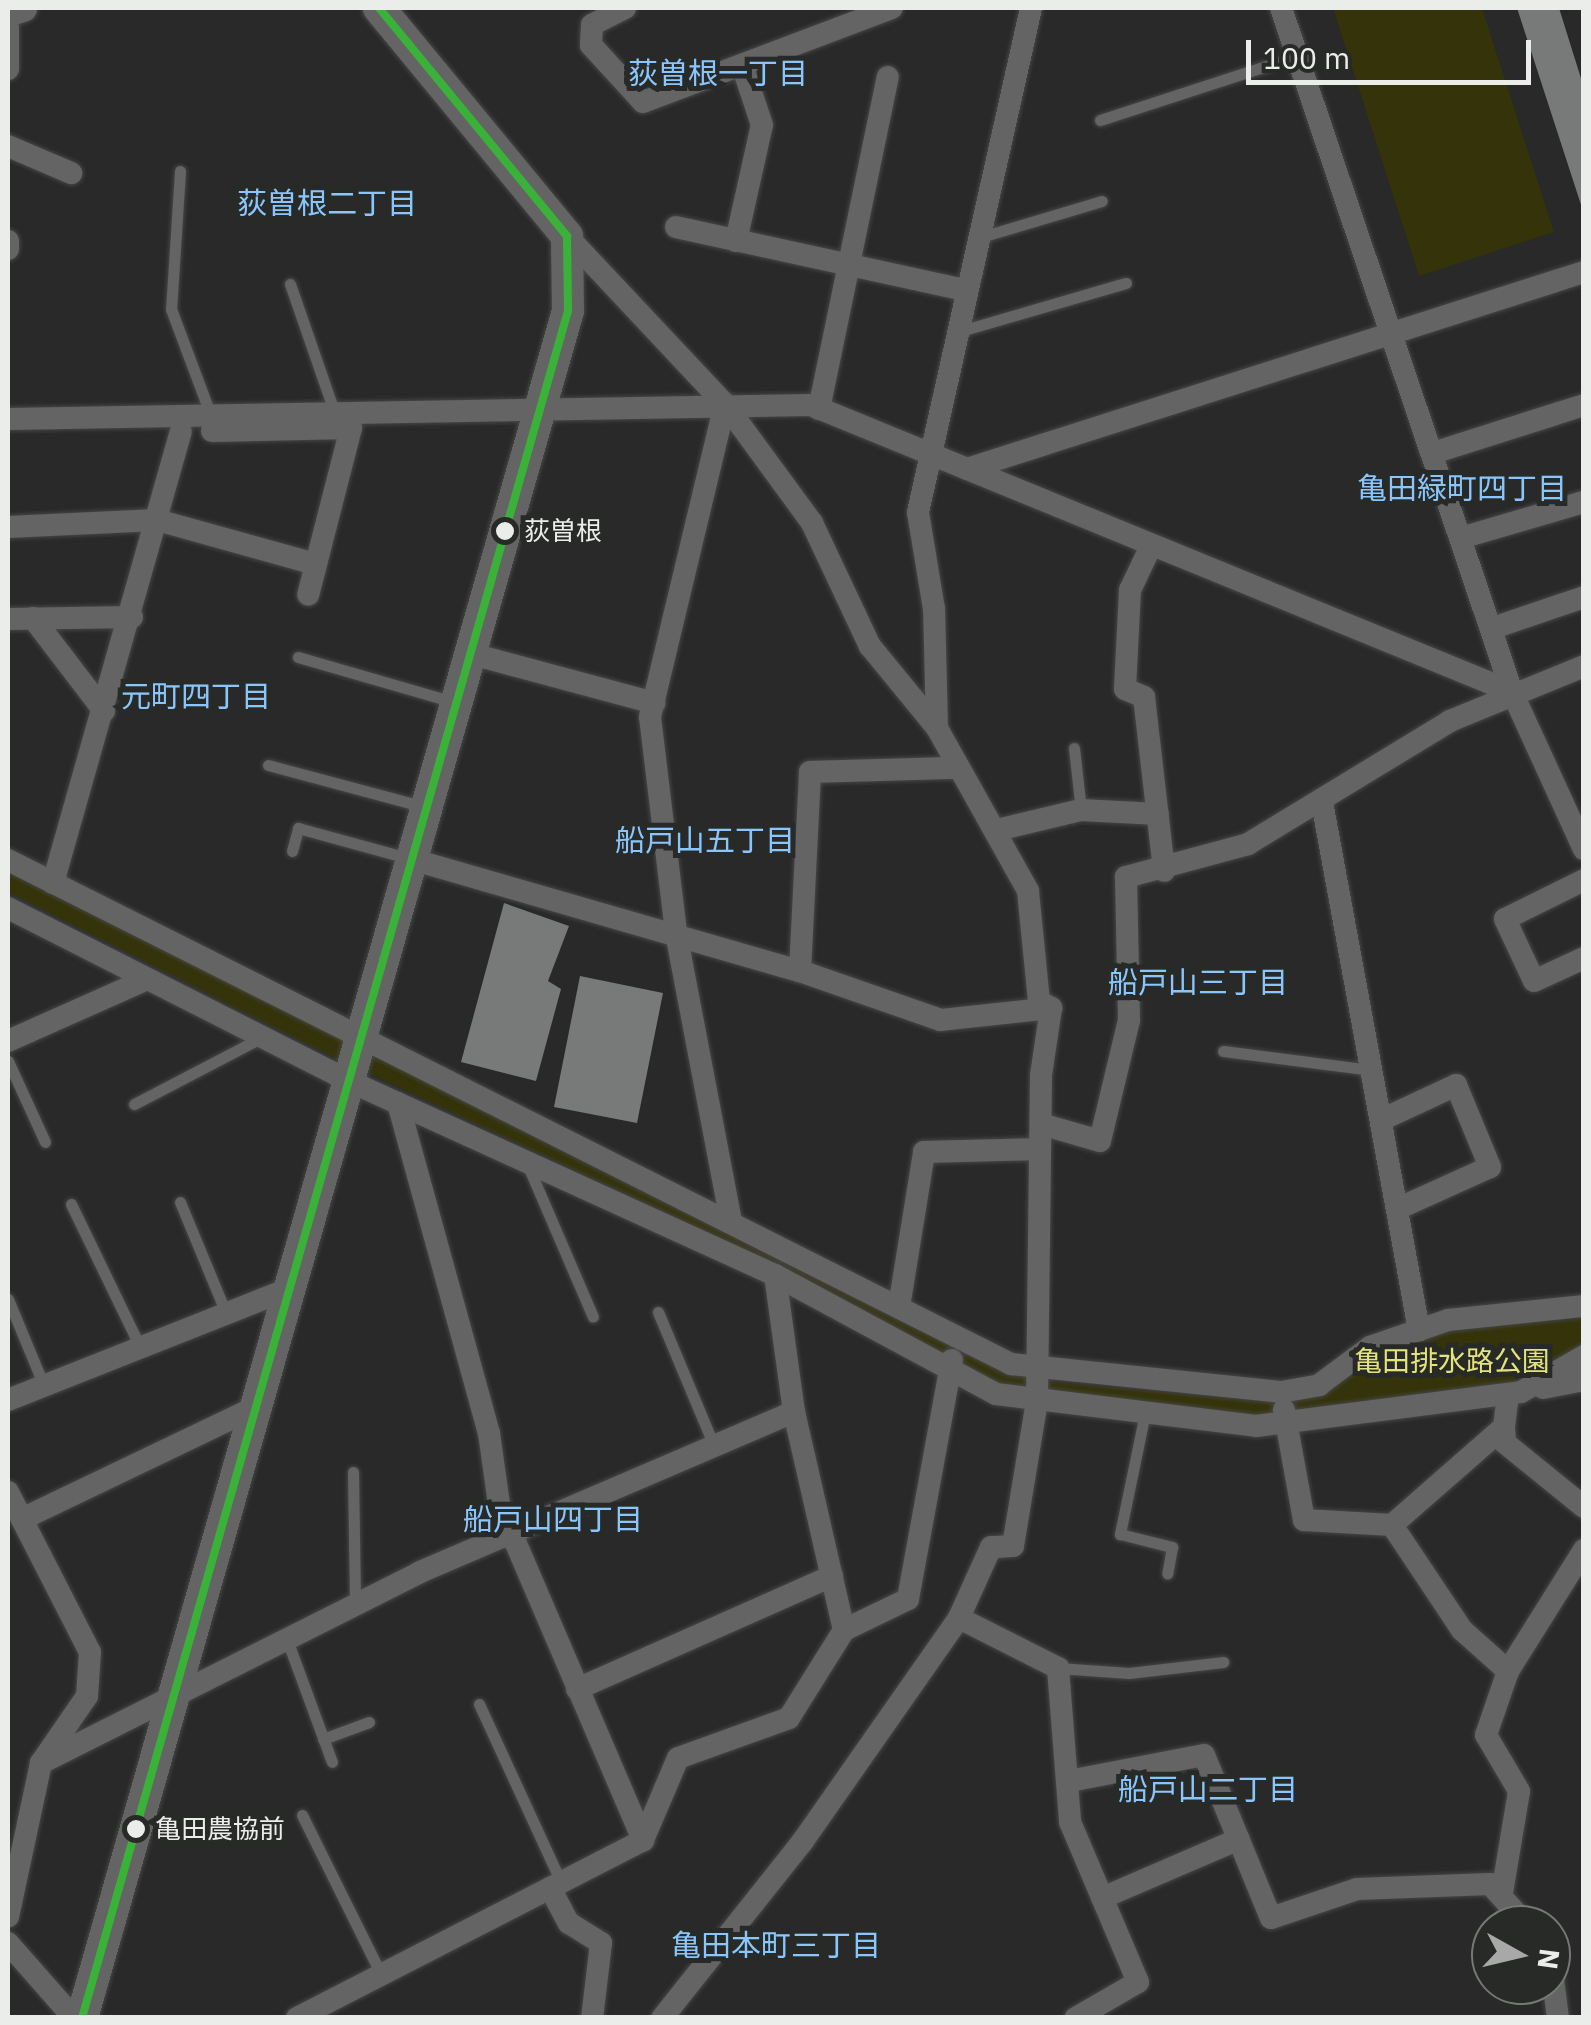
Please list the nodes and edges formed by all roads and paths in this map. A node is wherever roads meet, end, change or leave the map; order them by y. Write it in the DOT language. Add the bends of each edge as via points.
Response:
graph roads {
  1 [pos="23,8"];
  2 [pos="625,8"];
  3 [pos="892,8"];
  4 [pos="1032,8"];
  5 [pos="1281,8"];
  6 [pos="388,10"];
  7 [pos="8,13"];
  8 [pos="8,28"];
  9 [pos="1297,56"];
  10 [pos="742,65"];
  11 [pos="8,69"];
  12 [pos="888,77"];
  13 [pos="1100,120"];
  14 [pos="8,146"];
  15 [pos="180,171"];
  16 [pos="71,173"];
  17 [pos="1102,201"];
  18 [pos="676,227"];
  19 [pos="567,236"];
  20 [pos="976,238"];
  21 [pos="736,241"];
  22 [pos="848,268"];
  23 [pos="1584,272"];
  24 [pos="1126,283"];
  25 [pos="290,284"];
  26 [pos="964,290"];
  27 [pos="1391,331"];
  28 [pos="956,332"];
  29 [pos="725,404"];
  30 [pos="1584,405"];
  31 [pos="819,409"];
  32 [pos="334,411"];
  33 [pos="536,411"];
  34 [pos="211,416"];
  35 [pos="8,419"];
  36 [pos="181,432"];
  37 [pos="8,434"];
  38 [pos="1436,452"];
  39 [pos="928,454"];
  40 [pos="968,470"];
  41 [pos="1584,502"];
  42 [pos="157,520"];
  43 [pos="8,527"];
  44 [pos="1464,537"];
  45 [pos="1151,546"];
  46 [pos="312,563"];
  47 [pos="308,595"];
  48 [pos="1584,597"];
  49 [pos="132,617"];
  50 [pos="8,618"];
  51 [pos="34,618"];
  52 [pos="1493,628"];
  53 [pos="468,653"];
  54 [pos="298,657"];
  55 [pos="1584,666"];
  56 [pos="1512,692"];
  57 [pos="454,702"];
  58 [pos="654,703"];
  59 [pos="104,711"];
  60 [pos="936,728"];
  61 [pos="1074,748"];
  62 [pos="268,766"];
  63 [pos="956,768"];
  64 [pos="1322,802"];
  65 [pos="425,807"];
  66 [pos="1081,810"];
  67 [pos="1158,814"];
  68 [pos="998,830"];
  69 [pos="1584,849"];
  70 [pos="292,851"];
  71 [pos="410,859"];
  72 [pos="8,860"];
  73 [pos="1164,871"];
  74 [pos="1584,880"];
  75 [pos="53,883"];
  76 [pos="8,908"];
  77 [pos="676,933"];
  78 [pos="1584,958"];
  79 [pos="800,971"];
  80 [pos="145,980"];
  81 [pos="1051,1008"];
  82 [pos="363,1034"];
  83 [pos="261,1038"];
  84 [pos="8,1041"];
  85 [pos="1222,1051"];
  86 [pos="8,1061"];
  87 [pos="1371,1070"];
  88 [pos="347,1080"];
  89 [pos="398,1103"];
  90 [pos="134,1104"];
  91 [pos="1380,1120"];
  92 [pos="1041,1124"];
  93 [pos="45,1142"];
  94 [pos="1040,1150"];
  95 [pos="526,1162"];
  96 [pos="180,1202"];
  97 [pos="72,1204"];
  98 [pos="1397,1210"];
  99 [pos="731,1221"];
  100 [pos="775,1275"];
  101 [pos="283,1291"];
  102 [pos="8,1299"];
  103 [pos="1584,1306"];
  104 [pos="899,1307"];
  105 [pos="658,1312"];
  106 [pos="226,1313"];
  107 [pos="592,1317"];
  108 [pos="1419,1330"];
  109 [pos="966,1342"];
  110 [pos="140,1348"];
  111 [pos="1584,1356"];
  112 [pos="944,1370"];
  113 [pos="1037,1370"];
  114 [pos="1584,1380"];
  115 [pos="44,1386"];
  116 [pos="1281,1392"];
  117 [pos="1515,1393"];
  118 [pos="8,1400"];
  119 [pos="1037,1402"];
  120 [pos="250,1410"];
  121 [pos="794,1412"];
  122 [pos="1145,1413"];
  123 [pos="1286,1423"];
  124 [pos="1504,1427"];
  125 [pos="715,1448"];
  126 [pos="353,1472"];
  127 [pos="8,1492"];
  128 [pos="1584,1507"];
  129 [pos="22,1520"];
  130 [pos="1392,1525"];
  131 [pos="511,1540"];
  132 [pos="1584,1550"];
  133 [pos="1167,1574"];
  134 [pos="832,1576"];
  135 [pos="354,1602"];
  136 [pos="958,1618"];
  137 [pos="844,1630"];
  138 [pos="286,1637"];
  139 [pos="1222,1662"];
  140 [pos="1058,1668"];
  141 [pos="1508,1671"];
  142 [pos="576,1689"];
  143 [pos="172,1696"];
  144 [pos="479,1704"];
  145 [pos="369,1722"];
  146 [pos="323,1739"];
  147 [pos="332,1762"];
  148 [pos="41,1763"];
  149 [pos="1069,1781"];
  150 [pos="302,1815"];
  151 [pos="1239,1839"];
  152 [pos="643,1840"];
  153 [pos="555,1885"];
  154 [pos="1502,1894"];
  155 [pos="1102,1898"];
  156 [pos="1511,1905"];
  157 [pos="8,1917"];
  158 [pos="8,1943"];
  159 [pos="382,1974"];
  160 [pos="74,2018"];
  161 [pos="82,2018"];
  162 [pos="297,2018"];
  163 [pos="592,2018"];
  164 [pos="662,2018"];
  165 [pos="1076,2018"];
  1 -- 7 [label="street"];
  2 -- 10 [label="street" via="592,26 591,45 642,102"];
  3 -- 10 [label="street"];
  4 -- 20 [label="street"];
  5 -- 9 [label="street"];
  6 -- 19 [label="main road"];
  8 -- 11 [label="street"];
  9 -- 13 [label="lane"];
  9 -- 27 [label="street"];
  10 -- 21 [label="street" via="762,125"];
  12 -- 22 [label="street"];
  14 -- 16 [label="street"];
  15 -- 34 [label="lane" via="171,310"];
  17 -- 20 [label="lane"];
  18 -- 21 [label="street"];
  19 -- 29 [label="street"];
  19 -- 33 [label="main road" via="568,312"];
  20 -- 26 [label="street"];
  21 -- 22 [label="street"];
  22 -- 26 [label="street"];
  22 -- 31 [label="street"];
  23 -- 27 [label="street"];
  24 -- 28 [label="lane"];
  25 -- 32 [label="lane"];
  26 -- 28 [label="street"];
  27 -- 38 [label="street"];
  27 -- 40 [label="street"];
  28 -- 39 [label="street"];
  29 -- 31 [label="street"];
  29 -- 33 [label="street"];
  29 -- 58 [label="street"];
  29 -- 60 [label="street" via="812,523 870,646"];
  30 -- 38 [label="street"];
  31 -- 39 [label="street"];
  32 -- 33 [label="street"];
  32 -- 34 [label="street"];
  33 -- 53 [label="main road"];
  34 -- 35 [label="street"];
  36 -- 37 [label="street"];
  36 -- 42 [label="street"];
  36 -- 46 [label="street" via="351,428"];
  38 -- 44 [label="street"];
  39 -- 40 [label="street"];
  39 -- 60 [label="street" via="918,512 934,609"];
  40 -- 45 [label="street"];
  41 -- 44 [label="street"];
  42 -- 43 [label="street"];
  42 -- 46 [label="street"];
  42 -- 49 [label="street"];
  44 -- 52 [label="street"];
  45 -- 56 [label="street"];
  45 -- 67 [label="street" via="1130,590 1125,689 1144,696"];
  46 -- 47 [label="street"];
  48 -- 52 [label="street"];
  49 -- 51 [label="street"];
  49 -- 59 [label="street"];
  50 -- 51 [label="street"];
  51 -- 59 [label="street"];
  52 -- 56 [label="street"];
  53 -- 57 [label="main road"];
  53 -- 58 [label="street"];
  54 -- 57 [label="lane"];
  55 -- 56 [label="street"];
  56 -- 64 [label="street"];
  56 -- 69 [label="street"];
  57 -- 65 [label="main road"];
  58 -- 77 [label="street"];
  59 -- 75 [label="street"];
  60 -- 63 [label="street"];
  61 -- 66 [label="lane"];
  62 -- 65 [label="lane"];
  63 -- 68 [label="street"];
  63 -- 79 [label="street" via="810,772"];
  64 -- 73 [label="street" via="1248,844"];
  64 -- 87 [label="street"];
  65 -- 71 [label="main road"];
  66 -- 67 [label="street"];
  66 -- 68 [label="street"];
  67 -- 73 [label="street"];
  68 -- 81 [label="street" via="1028,891 1039,1000"];
  70 -- 71 [label="lane" via="298,828"];
  71 -- 77 [label="street"];
  71 -- 82 [label="main road"];
  72 -- 75 [label="street"];
  73 -- 92 [label="street" via="1126,877 1130,1020 1100,1141"];
  74 -- 78 [label="street" via="1505,919 1534,981"];
  75 -- 82 [label="street"];
  76 -- 80 [label="street"];
  77 -- 79 [label="street"];
  77 -- 99 [label="street"];
  79 -- 81 [label="street" via="942,1020"];
  80 -- 83 [label="street"];
  80 -- 84 [label="street"];
  81 -- 92 [label="street"];
  82 -- 88 [label="main road"];
  82 -- 99 [label="street"];
  83 -- 88 [label="street"];
  83 -- 90 [label="lane"];
  85 -- 87 [label="lane"];
  86 -- 93 [label="lane"];
  87 -- 91 [label="street"];
  88 -- 89 [label="street"];
  88 -- 101 [label="main road"];
  89 -- 95 [label="street"];
  89 -- 131 [label="street"];
  91 -- 98 [label="street"];
  91 -- 98 [label="street" via="1456,1085 1490,1168"];
  92 -- 94 [label="street"];
  94 -- 104 [label="street" via="924,1152"];
  94 -- 113 [label="street"];
  95 -- 100 [label="street"];
  95 -- 107 [label="lane"];
  96 -- 106 [label="lane"];
  97 -- 110 [label="lane"];
  98 -- 108 [label="street"];
  99 -- 104 [label="street"];
  100 -- 112 [label="street"];
  100 -- 121 [label="street"];
  101 -- 106 [label="street"];
  101 -- 120 [label="main road"];
  102 -- 115 [label="lane"];
  103 -- 108 [label="street"];
  104 -- 109 [label="street"];
  105 -- 125 [label="lane"];
  106 -- 110 [label="street"];
  108 -- 116 [label="street" via="1370,1347 1319,1386"];
  109 -- 112 [label="street"];
  109 -- 113 [label="street"];
  110 -- 115 [label="street"];
  111 -- 117 [label="street"];
  112 -- 119 [label="street"];
  112 -- 137 [label="street" via="908,1599"];
  113 -- 116 [label="street"];
  113 -- 119 [label="street"];
  114 -- 117 [label="street"];
  115 -- 118 [label="street"];
  116 -- 123 [label="street"];
  117 -- 123 [label="street"];
  117 -- 124 [label="street"];
  119 -- 122 [label="street"];
  119 -- 136 [label="street" via="1013,1546 991,1547"];
  120 -- 129 [label="street"];
  120 -- 143 [label="main road"];
  121 -- 125 [label="street"];
  121 -- 134 [label="street"];
  122 -- 123 [label="street"];
  122 -- 133 [label="lane" via="1120,1534 1172,1546"];
  123 -- 130 [label="street" via="1304,1520"];
  124 -- 128 [label="street" via="1505,1443"];
  124 -- 130 [label="street"];
  125 -- 131 [label="street"];
  126 -- 135 [label="lane"];
  127 -- 129 [label="street"];
  129 -- 148 [label="street" via="90,1652 87,1696"];
  130 -- 141 [label="street" via="1462,1630"];
  131 -- 135 [label="street"];
  131 -- 142 [label="street"];
  132 -- 141 [label="street"];
  134 -- 137 [label="street"];
  134 -- 142 [label="street"];
  135 -- 138 [label="street"];
  136 -- 140 [label="street"];
  136 -- 164 [label="street" via="803,1842"];
  137 -- 152 [label="street" via="789,1718 678,1758"];
  138 -- 143 [label="street"];
  138 -- 146 [label="lane"];
  139 -- 140 [label="lane"];
  140 -- 149 [label="street"];
  141 -- 154 [label="street" via="1486,1735 1519,1790"];
  142 -- 152 [label="street"];
  143 -- 148 [label="street"];
  143 -- 161 [label="main road"];
  144 -- 153 [label="lane"];
  145 -- 146 [label="lane"];
  146 -- 147 [label="lane"];
  148 -- 157 [label="street"];
  149 -- 151 [label="street" via="1204,1754"];
  149 -- 155 [label="street" via="1070,1822"];
  150 -- 159 [label="lane"];
  151 -- 154 [label="street" via="1271,1918 1357,1889 1490,1884"];
  151 -- 155 [label="street"];
  152 -- 153 [label="street"];
  153 -- 159 [label="street"];
  153 -- 163 [label="street" via="569,1923 601,1943"];
  154 -- 156 [label="street"];
  155 -- 165 [label="street" via="1138,1982"];
  158 -- 160 [label="street"];
  159 -- 162 [label="street"];
}
